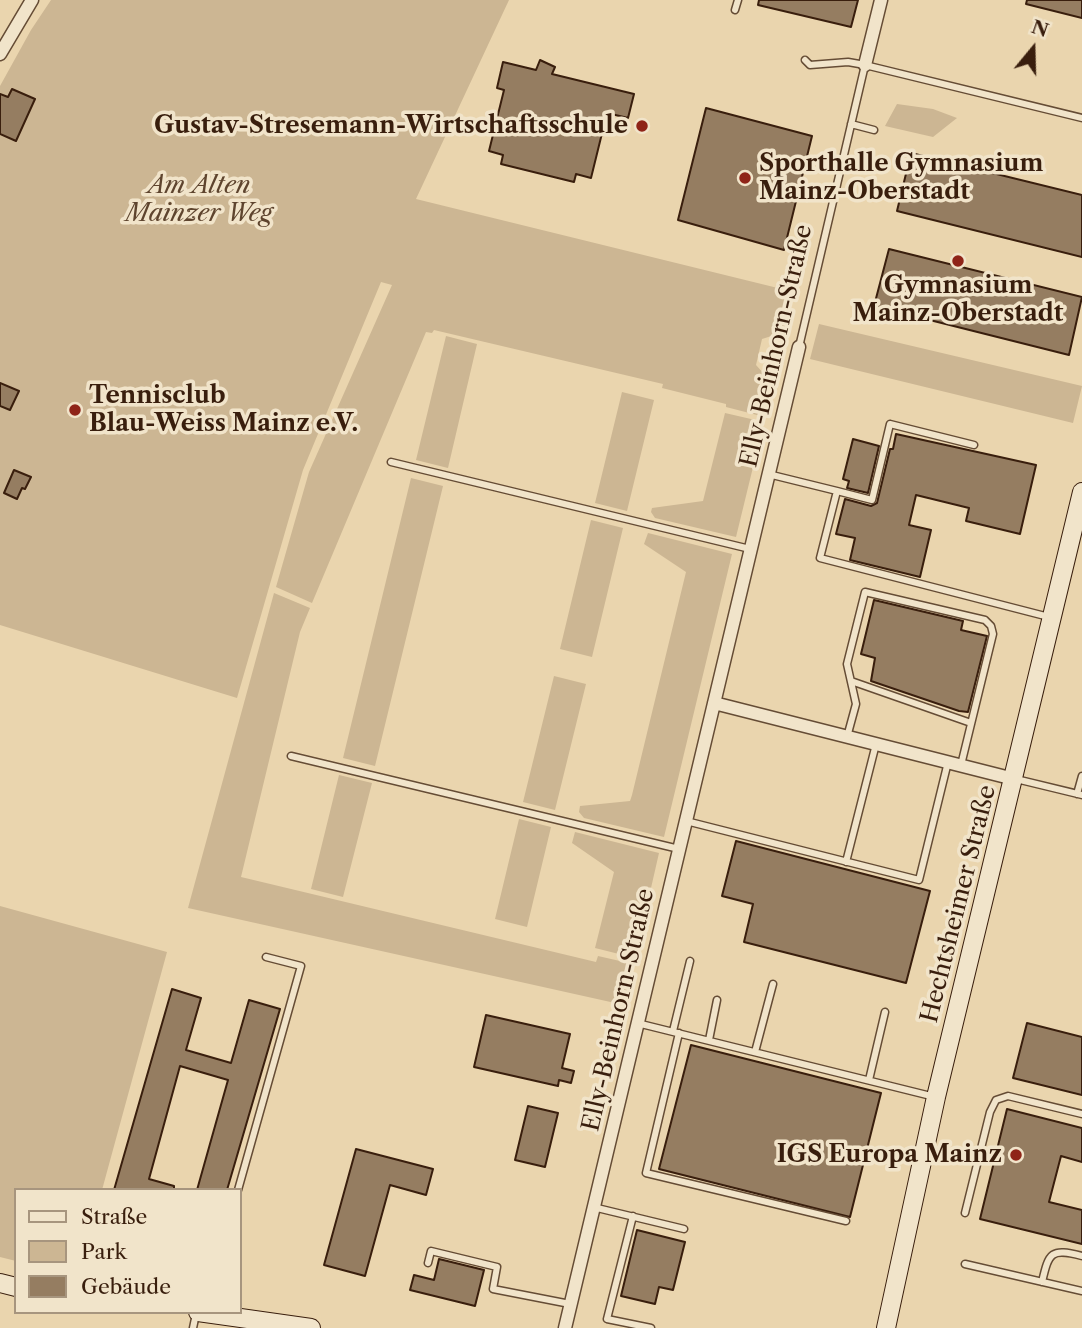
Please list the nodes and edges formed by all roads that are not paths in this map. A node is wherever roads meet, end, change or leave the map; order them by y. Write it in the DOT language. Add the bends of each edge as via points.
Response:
graph roads {
  1 [pos="32,0"];
  2 [pos="738,0"];
  3 [pos="881,0"];
  4 [pos="736,10"];
  5 [pos="0,54"];
  6 [pos="805,60"];
  7 [pos="865,65"];
  8 [pos="1082,118"];
  9 [pos="851,124"];
  10 [pos="873,130"];
  11 [pos="799,347"];
  12 [pos="974,445"];
  13 [pos="391,462"];
  14 [pos="768,474"];
  15 [pos="837,491"];
  16 [pos="1082,492"];
  17 [pos="750,549"];
  18 [pos="1051,617"];
  19 [pos="851,681"];
  20 [pos="714,703"];
  21 [pos="971,723"];
  22 [pos="847,737"];
  23 [pos="876,744"];
  24 [pos="291,756"];
  25 [pos="954,764"];
  26 [pos="1082,776"];
  27 [pos="1014,779"];
  28 [pos="1080,795"];
  29 [pos="686,821"];
  30 [pos="679,849"];
  31 [pos="846,862"];
  32 [pos="266,957"];
  33 [pos="690,961"];
  34 [pos="773,984"];
  35 [pos="718,1000"];
  36 [pos="885,1012"];
  37 [pos="638,1023"];
  38 [pos="676,1032"];
  39 [pos="709,1040"];
  40 [pos="755,1052"];
  41 [pos="870,1080"];
  42 [pos="936,1097"];
  43 [pos="1082,1114"];
  44 [pos="240,1188"];
  45 [pos="593,1207"];
  46 [pos="965,1213"];
  47 [pos="633,1216"];
  48 [pos="846,1221"];
  49 [pos="684,1229"];
  50 [pos="1082,1256"];
  51 [pos="428,1263"];
  52 [pos="965,1264"];
  53 [pos="1042,1282"];
  54 [pos="1082,1291"];
  55 [pos="570,1304"];
  56 [pos="209,1314"];
  57 [pos="311,1328"];
  58 [pos="565,1328"];
  59 [pos="651,1328"];
  60 [pos="886,1328"];
  1 -- 5 [label="street"];
  2 -- 4 [label="lane"];
  3 -- 7 [label="street, Elly-Beinhorn-Straße"];
  6 -- 7 [label="lane" via="810,65"];
  7 -- 8 [label="lane"];
  7 -- 9 [label="lane, Elly-Beinhorn-Straße"];
  9 -- 10 [label="lane"];
  9 -- 11 [label="lane, Elly-Beinhorn-Straße"];
  11 -- 14 [label="street, Elly-Beinhorn-Straße"];
  12 -- 15 [label="lane" via="890,424 872,500"];
  13 -- 17 [label="lane"];
  14 -- 15 [label="lane"];
  14 -- 17 [label="street, Elly-Beinhorn-Straße"];
  15 -- 18 [label="lane" via="820,558"];
  16 -- 18 [label="street, Hechtsheimer Straße"];
  17 -- 20 [label="street, Elly-Beinhorn-Straße"];
  18 -- 27 [label="street, Hechtsheimer Straße"];
  19 -- 21 [label="lane"];
  19 -- 21 [label="lane" via="847,664 865,592 985,620 993,634"];
  19 -- 22 [label="lane" via="856,704"];
  20 -- 22 [label="street"];
  20 -- 29 [label="street, Elly-Beinhorn-Straße"];
  21 -- 25 [label="lane"];
  22 -- 23 [label="street"];
  23 -- 25 [label="street"];
  23 -- 31 [label="lane"];
  24 -- 30 [label="lane"];
  25 -- 27 [label="street"];
  25 -- 31 [label="lane" via="919,880"];
  26 -- 28 [label="lane"];
  27 -- 28 [label="lane"];
  27 -- 42 [label="street, Hechtsheimer Straße"];
  29 -- 30 [label="street, Elly-Beinhorn-Straße"];
  29 -- 31 [label="lane"];
  30 -- 37 [label="street, Elly-Beinhorn-Straße"];
  32 -- 44 [label="lane" via="301,966"];
  33 -- 38 [label="lane"];
  34 -- 40 [label="lane"];
  35 -- 39 [label="lane"];
  36 -- 41 [label="lane"];
  37 -- 38 [label="lane"];
  37 -- 45 [label="street, Elly-Beinhorn-Straße"];
  38 -- 39 [label="lane"];
  38 -- 48 [label="lane" via="646,1173"];
  39 -- 40 [label="lane"];
  40 -- 41 [label="lane"];
  41 -- 42 [label="lane"];
  42 -- 60 [label="street, Hechtsheimer Straße"];
  43 -- 46 [label="lane" via="1008,1096 996,1100"];
  45 -- 47 [label="lane"];
  45 -- 55 [label="street, Elly-Beinhorn-Straße"];
  47 -- 49 [label="lane"];
  47 -- 59 [label="lane" via="607,1319"];
  50 -- 53 [label="lane" via="1055,1252 1047,1259"];
  51 -- 55 [label="lane" via="431,1251 497,1267 493,1289"];
  52 -- 53 [label="lane"];
  53 -- 54 [label="lane"];
  55 -- 58 [label="street, Elly-Beinhorn-Straße"];
  56 -- 57 [label="street"];
}
